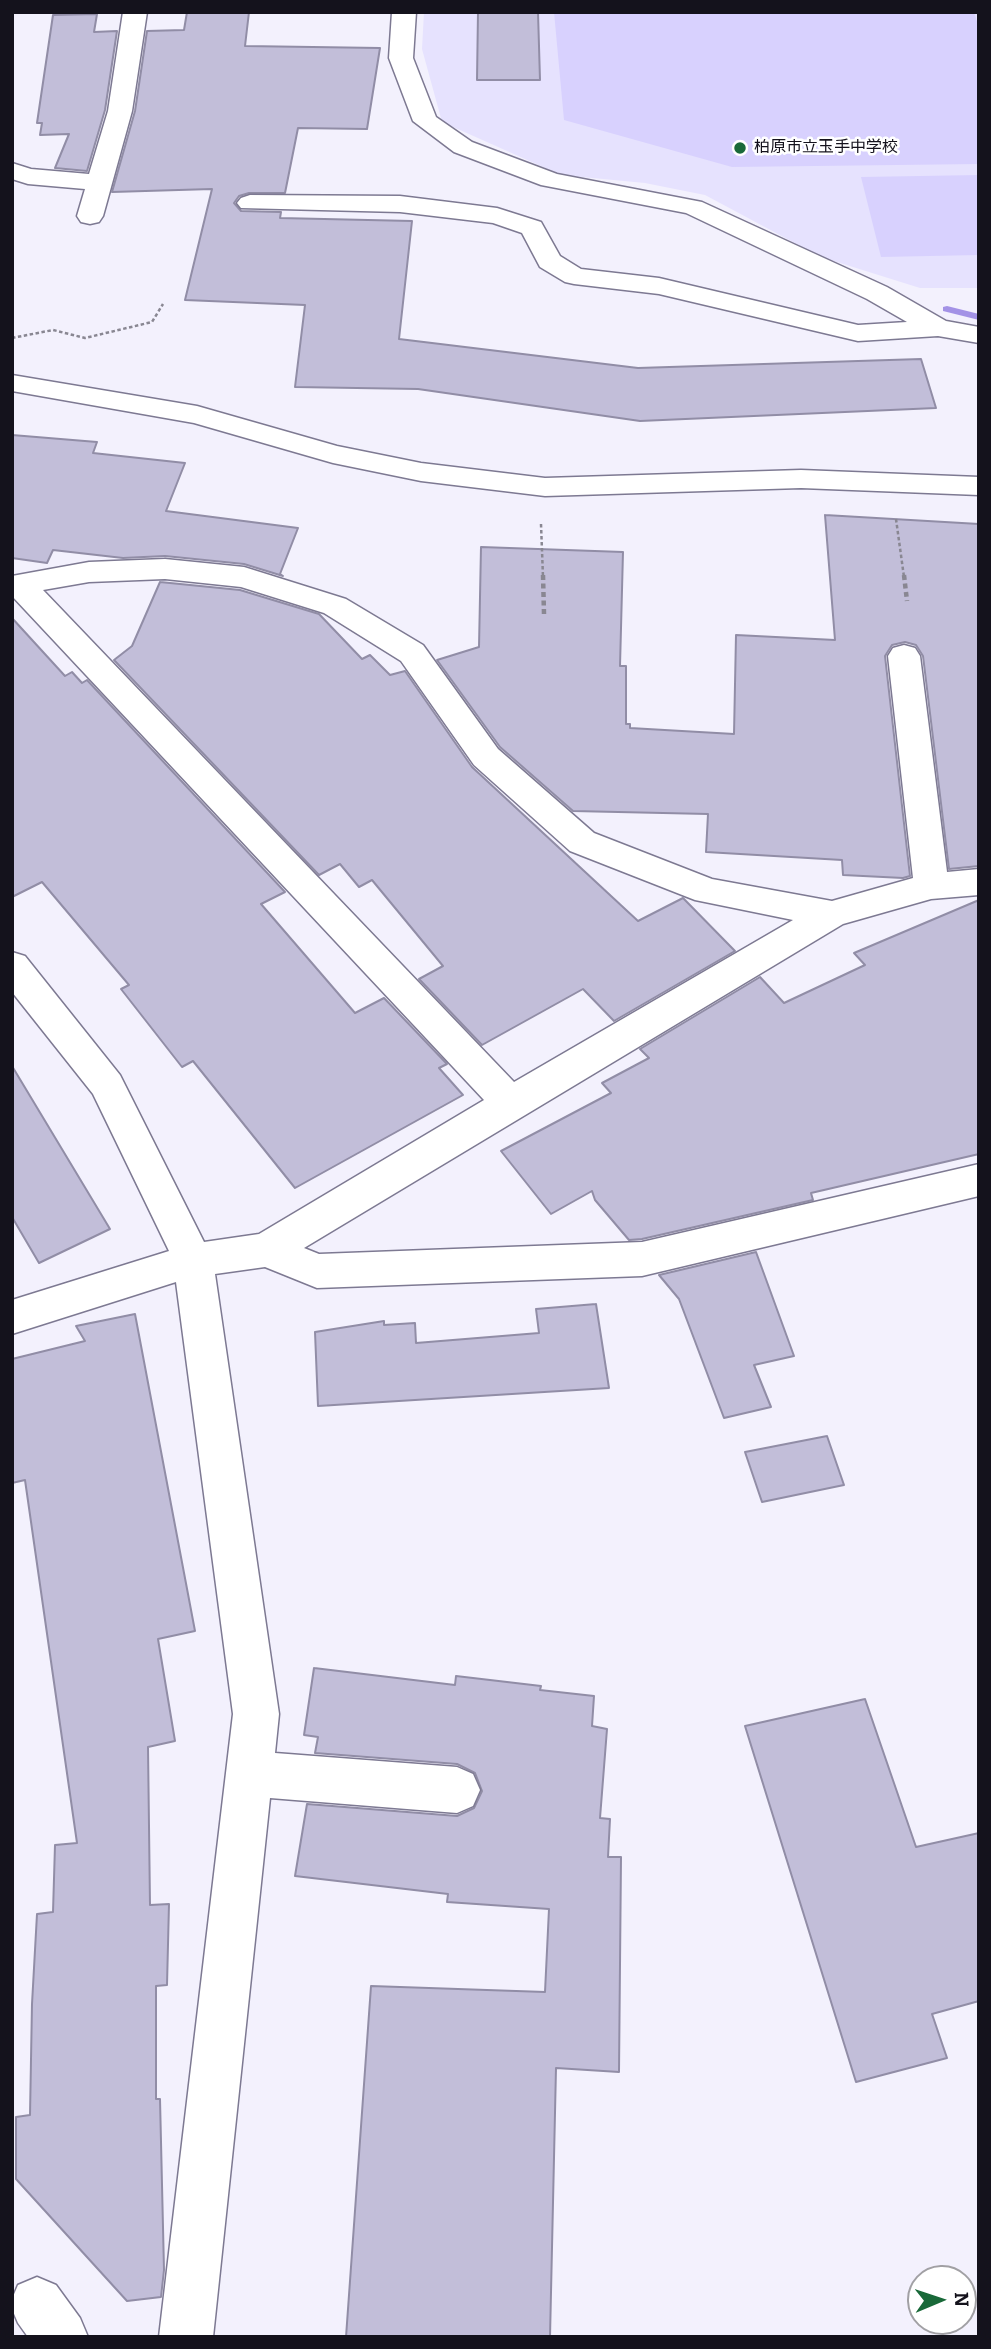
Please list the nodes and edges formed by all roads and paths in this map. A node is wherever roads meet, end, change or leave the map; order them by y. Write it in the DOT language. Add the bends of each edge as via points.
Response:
graph roads {
  1 [pos="135,12"];
  2 [pos="404,12"];
  3 [pos="12,171"];
  4 [pos="98,183"];
  5 [pos="250,203"];
  6 [pos="90,215"];
  7 [pos="163,304"];
  8 [pos="938,328"];
  9 [pos="979,335"];
  10 [pos="12,338"];
  11 [pos="14,380"];
  12 [pos="891,482"];
  13 [pos="540,486"];
  14 [pos="979,486"];
  15 [pos="16,586"];
  16 [pos="906,601"];
  17 [pos="544,614"];
  18 [pos="904,656"];
  19 [pos="979,882"];
  20 [pos="931,886"];
  21 [pos="832,914"];
  22 [pos="12,965"];
  23 [pos="510,1103"];
  24 [pos="979,1180"];
  25 [pos="267,1250"];
  26 [pos="192,1260"];
  27 [pos="12,1317"];
  28 [pos="249,1774"];
  29 [pos="457,1790"];
  30 [pos="186,2337"];
  1 -- 4 [label="street" via="117,121"];
  2 -- 8 [label="street" via="401,58 425,121 463,147 550,180 693,207 877,293"];
  3 -- 4 [label="street"];
  4 -- 6 [label="street"];
  5 -- 8 [label="street" via="400,204 496,216 531,228 550,261 574,276 659,286 858,333"];
  7 -- 10 [label="path" via="152,322 85,338 53,330"];
  8 -- 9 [label="street"];
  11 -- 13 [label="street" via="197,415 333,454"];
  12 -- 13 [label="street" via="801,479"];
  12 -- 14 [label="street"];
  12 -- 16 [label="path"];
  13 -- 17 [label="path"];
  15 -- 21 [label="street" via="89,572 165,569 244,577 335,606 412,653 486,757 582,842 707,891"];
  15 -- 23 [label="street"];
  18 -- 20 [label="street"];
  19 -- 20 [label="street"];
  20 -- 21 [label="street"];
  21 -- 23 [label="street"];
  22 -- 26 [label="street" via="107,1085"];
  23 -- 25 [label="street"];
  24 -- 25 [label="street" via="642,1259 317,1271"];
  25 -- 26 [label="street"];
  26 -- 27 [label="street"];
  26 -- 28 [label="street" via="256,1714"];
  28 -- 29 [label="street"];
  28 -- 30 [label="street"];
}
